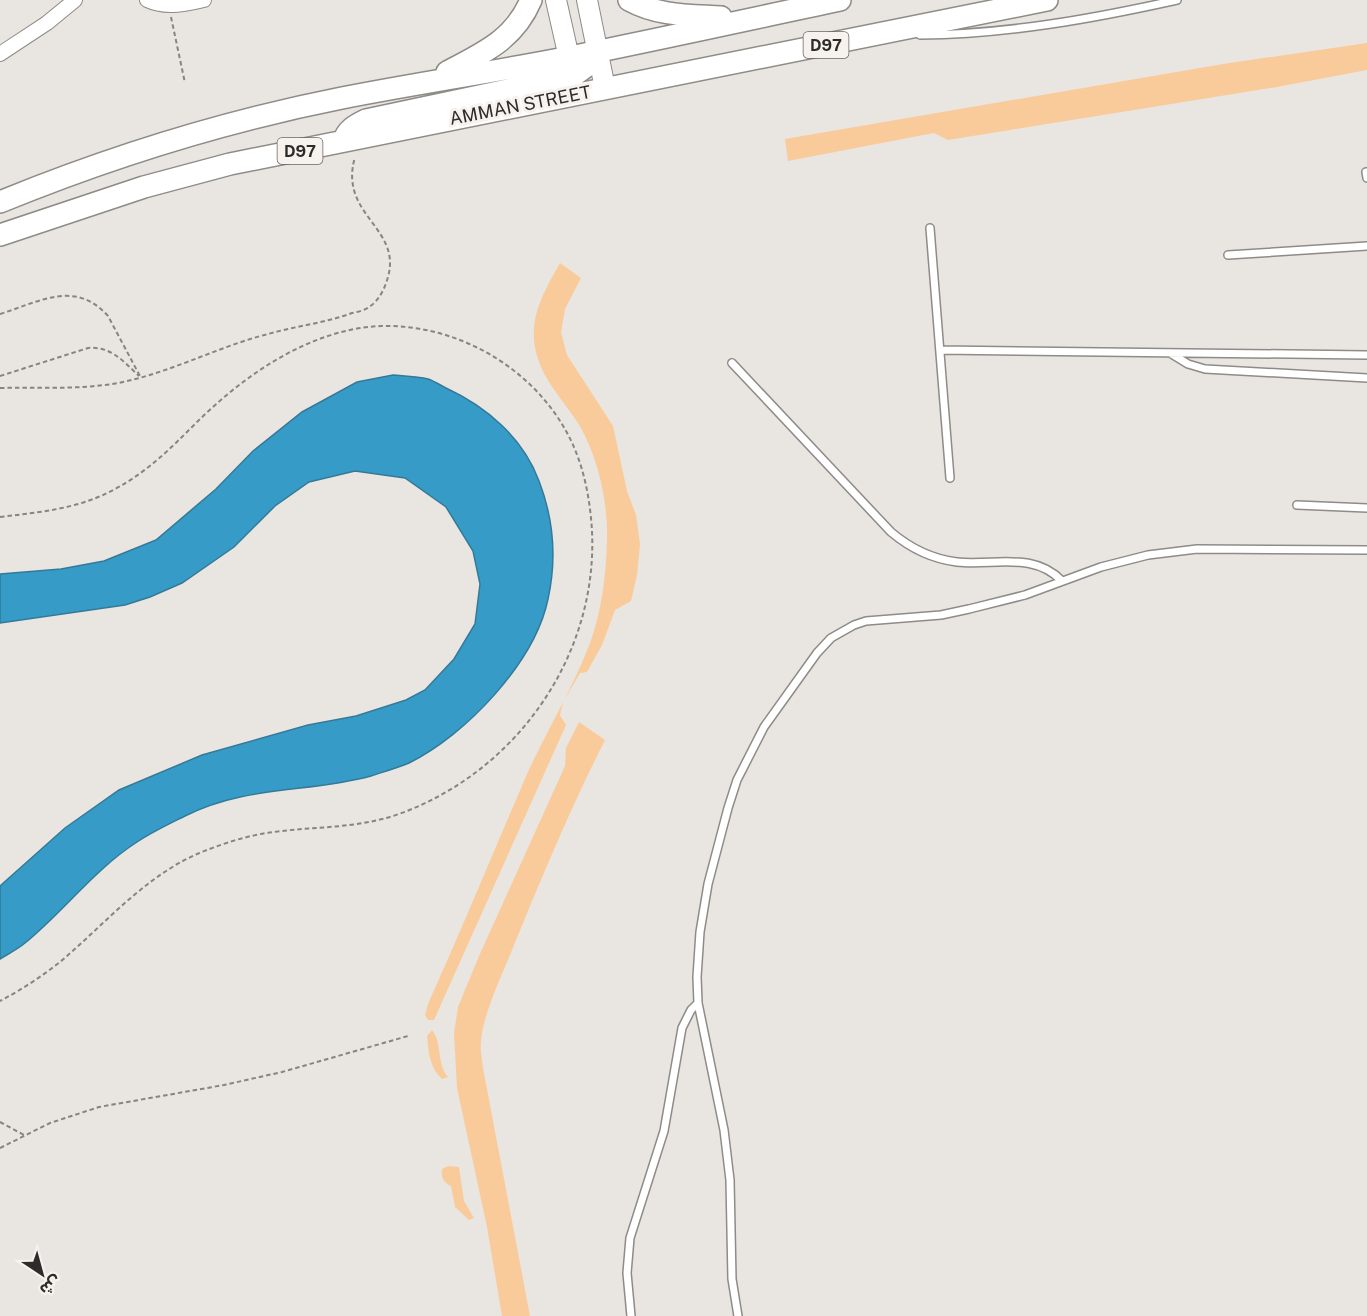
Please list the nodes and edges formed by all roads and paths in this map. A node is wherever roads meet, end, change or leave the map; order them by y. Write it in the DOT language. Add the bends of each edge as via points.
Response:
graph roads {
  1 [pos="75,0"];
  2 [pos="147,0"];
  3 [pos="204,0"];
  4 [pos="531,0"];
  5 [pos="556,0"];
  6 [pos="587,0"];
  7 [pos="629,0"];
  8 [pos="840,0"];
  9 [pos="1047,0"];
  10 [pos="1177,0"];
  11 [pos="169,6"];
  12 [pos="813,6"];
  13 [pos="749,19"];
  14 [pos="882,34"];
  15 [pos="0,54"];
  16 [pos="598,57"];
  17 [pos="427,82"];
  18 [pos="582,82"];
  19 [pos="185,83"];
  20 [pos="350,149"];
  21 [pos="0,202"];
  22 [pos="930,228"];
  23 [pos="0,235"];
  24 [pos="1367,246"];
  25 [pos="1228,255"];
  26 [pos="0,314"];
  27 [pos="940,350"];
  28 [pos="1168,352"];
  29 [pos="1367,355"];
  30 [pos="732,363"];
  31 [pos="0,376"];
  32 [pos="141,378"];
  33 [pos="1367,378"];
  34 [pos="0,388"];
  35 [pos="950,478"];
  36 [pos="1297,506"];
  37 [pos="1367,508"];
  38 [pos="0,517"];
  39 [pos="1367,549"];
  40 [pos="1062,581"];
  41 [pos="0,1001"];
  42 [pos="698,1003"];
  43 [pos="408,1036"];
  44 [pos="0,1122"];
  45 [pos="24,1135"];
  46 [pos="0,1148"];
  47 [pos="631,1316"];
  48 [pos="738,1316"];
  1 -- 15 [label="street"];
  2 -- 11 [label="street"];
  3 -- 11 [label="street"];
  4 -- 17 [label="main road" via="514,28 499,43"];
  5 -- 18 [label="main road"];
  6 -- 16 [label="main road"];
  7 -- 13 [label="main road" via="666,14"];
  8 -- 12 [label="main road, AMMAN STREET / D97"];
  9 -- 14 [label="main road, AMMAN STREET / D97"];
  10 -- 14 [label="lane" via="1020,29"];
  11 -- 19 [label="path"];
  12 -- 13 [label="main road, AMMAN STREET / D97"];
  12 -- 16 [label="main road" via="780,25"];
  13 -- 16 [label="main road, AMMAN STREET / D97"];
  14 -- 18 [label="main road, AMMAN STREET / D97"];
  16 -- 18 [label="main road, AMMAN STREET / D97"];
  16 -- 18 [label="main road"];
  17 -- 18 [label="main road, AMMAN STREET / D97"];
  17 -- 21 [label="main road, AMMAN STREET / D97" via="341,98 193,136 89,168"];
  18 -- 20 [label="main road, AMMAN STREET / D97"];
  20 -- 23 [label="main road, AMMAN STREET / D97" via="219,167 144,187"];
  20 -- 32 [label="path" via="355,196 385,240 390,256 388,280 373,303 342,317 267,334"];
  22 -- 27 [label="lane"];
  24 -- 25 [label="lane"];
  26 -- 32 [label="path" via="62,294 85,299 108,316"];
  27 -- 28 [label="lane"];
  27 -- 35 [label="lane"];
  28 -- 29 [label="lane"];
  28 -- 33 [label="lane" via="1205,369"];
  30 -- 40 [label="lane" via="899,539 931,556 957,562 1034,563 1050,569"];
  31 -- 32 [label="path" via="96,348 116,355"];
  32 -- 34 [label="path" via="83,387"];
  36 -- 37 [label="lane"];
  38 -- 41 [label="path" via="62,509 102,495 153,465 218,403 284,355 343,331 395,326 462,340 497,358 528,383 559,420 573,445 587,489 592,541 582,618 559,677 526,727 478,771 435,799 395,816 336,828 269,832 198,854 143,887 48,971"];
  39 -- 40 [label="lane" via="1173,551 1123,561"];
  40 -- 42 [label="lane" via="969,609 866,621 842,630 824,645 764,726 728,808 703,910"];
  42 -- 47 [label="lane" via="682,1028 664,1131 630,1238 627,1274"];
  42 -- 48 [label="lane" via="724,1130 730,1180 732,1279"];
  43 -- 45 [label="path" via="224,1085 99,1107"];
  44 -- 45 [label="path"];
  45 -- 46 [label="path"];
}
